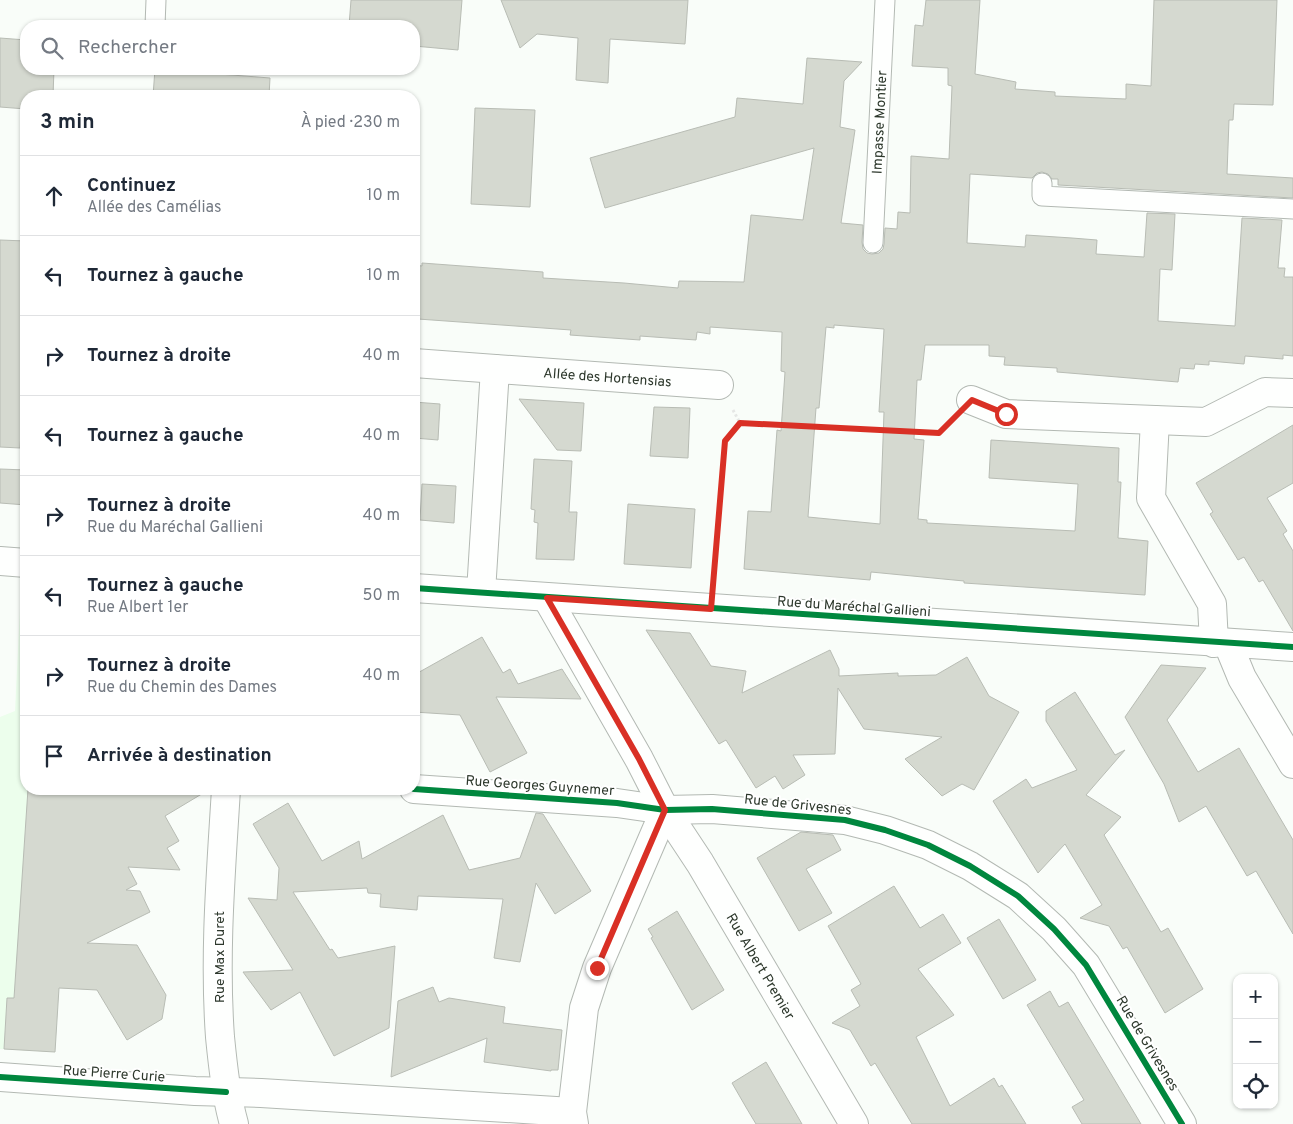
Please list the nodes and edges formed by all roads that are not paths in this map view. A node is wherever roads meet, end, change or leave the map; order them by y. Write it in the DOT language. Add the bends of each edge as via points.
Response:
graph roads {
  1 [pos="156,0"];
  2 [pos="885,0"];
  3 [pos="155,20"];
  4 [pos="1042,183"];
  5 [pos="1293,209"];
  6 [pos="873,243"];
  7 [pos="420,363"];
  8 [pos="495,368"];
  9 [pos="720,385"];
  10 [pos="1293,393"];
  11 [pos="972,400"];
  12 [pos="1155,420"];
  13 [pos="0,561"];
  14 [pos="20,563"];
  15 [pos="420,588"];
  16 [pos="481,592"];
  17 [pos="547,598"];
  18 [pos="1221,643"];
  19 [pos="1293,647"];
  20 [pos="1293,764"];
  21 [pos="420,789"];
  22 [pos="226,795"];
  23 [pos="665,810"];
  24 [pos="0,1077"];
  25 [pos="226,1092"];
  26 [pos="573,1118"];
  27 [pos="234,1124"];
  28 [pos="854,1124"];
  29 [pos="1182,1124"];
  1 -- 3 [label="lane"];
  2 -- 6 [label="lane, Impasse Montier"];
  4 -- 5 [label="lane" via="1042,196"];
  7 -- 8 [label="street, Allée des Hortensias"];
  8 -- 9 [label="street, Allée des Hortensias"];
  8 -- 16 [label="street"];
  10 -- 12 [label="street" via="1265,392 1206,422"];
  11 -- 12 [label="street" via="1006,414"];
  12 -- 18 [label="street" via="1150,498 1212,604"];
  13 -- 14 [label="street"];
  15 -- 16 [label="street, Rue du Maréchal Gallieni"];
  16 -- 17 [label="street, Rue du Maréchal Gallieni"];
  17 -- 18 [label="street, Rue du Maréchal Gallieni"];
  17 -- 23 [label="street, Rue Albert Premier"];
  18 -- 19 [label="street, Rue du Maréchal Gallieni"];
  18 -- 20 [label="street"];
  21 -- 23 [label="street, Rue Georges Guynemer" via="617,803"];
  22 -- 25 [label="street, Rue Max Duret" via="217,933 218,1014"];
  23 -- 26 [label="street" via="597,968 584,1008"];
  23 -- 28 [label="street, Rue Albert Premier" via="700,863"];
  23 -- 29 [label="street, Rue de Grivesnes" via="712,809 845,820 928,845 970,866 1018,896 1086,965"];
  24 -- 25 [label="street, Rue Pierre Curie"];
  25 -- 26 [label="street, Rue Pierre Curie"];
  25 -- 27 [label="street, Rue Max Duret"];
}
